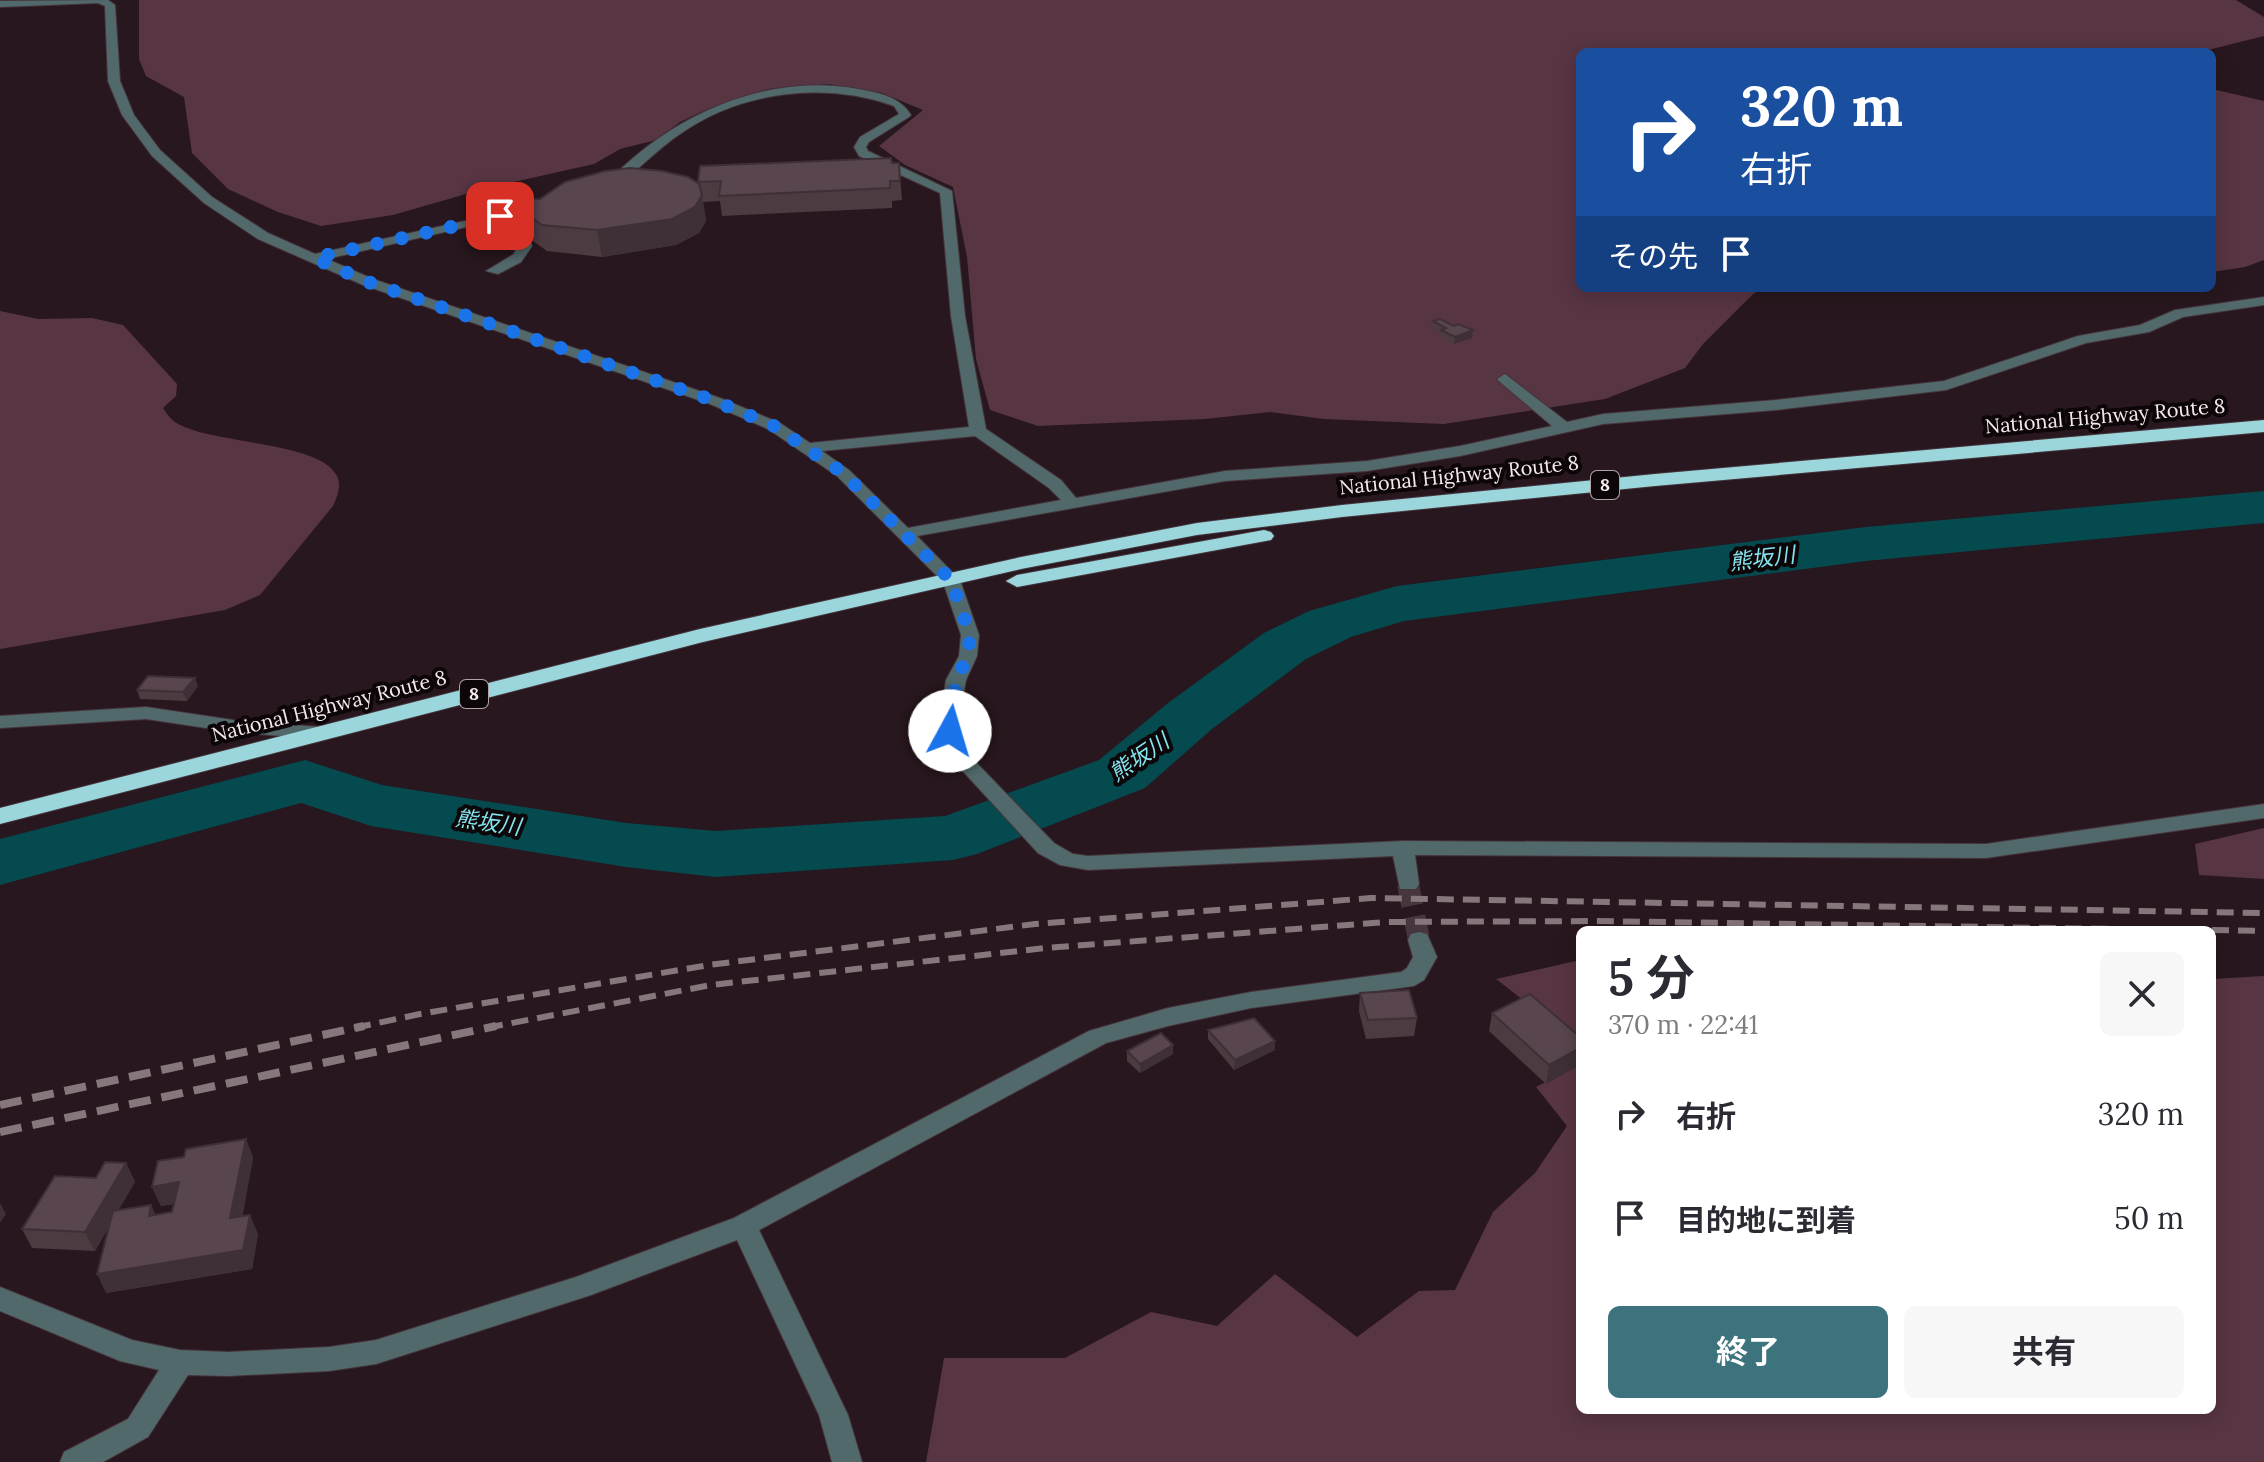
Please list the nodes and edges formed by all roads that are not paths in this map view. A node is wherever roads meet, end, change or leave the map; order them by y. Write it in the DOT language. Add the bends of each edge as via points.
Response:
graph roads {
  1 [pos="0,4"];
  2 [pos="602,189"];
  3 [pos="570,199"];
  4 [pos="481,220"];
  5 [pos="314,258"];
  6 [pos="493,271"];
  7 [pos="2264,301"];
  8 [pos="1505,379"];
  9 [pos="1562,426"];
  10 [pos="2264,426"];
  11 [pos="978,431"];
  12 [pos="2264,440"];
  13 [pos="807,448"];
  14 [pos="1073,504"];
  15 [pos="902,534"];
  16 [pos="951,580"];
  17 [pos="0,722"];
  18 [pos="320,733"];
  19 [pos="2264,811"];
  20 [pos="0,816"];
  21 [pos="1403,848"];
  22 [pos="1408,884"];
  23 [pos="1419,940"];
  24 [pos="743,1226"];
  25 [pos="0,1299"];
  26 [pos="180,1362"];
  27 [pos="75,1462"];
  28 [pos="847,1462"];
  1 -- 5 [label="street" via="100,0 110,5 114,81 128,115 156,153 218,207 263,236"];
  2 -- 11 [label="street" via="688,123 779,91 832,88 898,104 905,115 860,147 946,191 958,316"];
  3 -- 4 [label="street"];
  4 -- 5 [label="street"];
  4 -- 6 [label="street" via="514,225 523,235 520,257"];
  5 -- 13 [label="street" via="368,282 715,401 774,426"];
  7 -- 9 [label="street" via="2180,313 2144,329 2083,339 1946,385"];
  8 -- 9 [label="street"];
  9 -- 14 [label="street" via="1367,466 1225,476"];
  10 -- 16 [label="highway, National Highway Route 8 / 8" via="1342,511 1197,529"];
  11 -- 13 [label="street"];
  11 -- 14 [label="street" via="1055,484"];
  12 -- 16 [label="highway, National Highway Route 8 / 8" via="1387,517 1017,581"];
  13 -- 15 [label="street" via="843,473"];
  14 -- 15 [label="street"];
  15 -- 16 [label="street"];
  16 -- 18 [label="highway, National Highway Route 8 / 8" via="700,636"];
  16 -- 21 [label="street" via="970,635 951,708 950,731 958,755 1046,848 1088,863"];
  17 -- 18 [label="street" via="146,713"];
  18 -- 20 [label="highway, National Highway Route 8 / 8"];
  19 -- 21 [label="street" via="1986,851"];
  21 -- 22 [label="street"];
  23 -- 24 [label="street" via="1425,957 1406,980 1251,1000 1098,1037"];
  24 -- 26 [label="street" via="581,1287 376,1352 329,1359"];
  24 -- 28 [label="street" via="816,1377 845,1444"];
  25 -- 26 [label="street" via="130,1352"];
  26 -- 27 [label="street" via="138,1428"];
}
